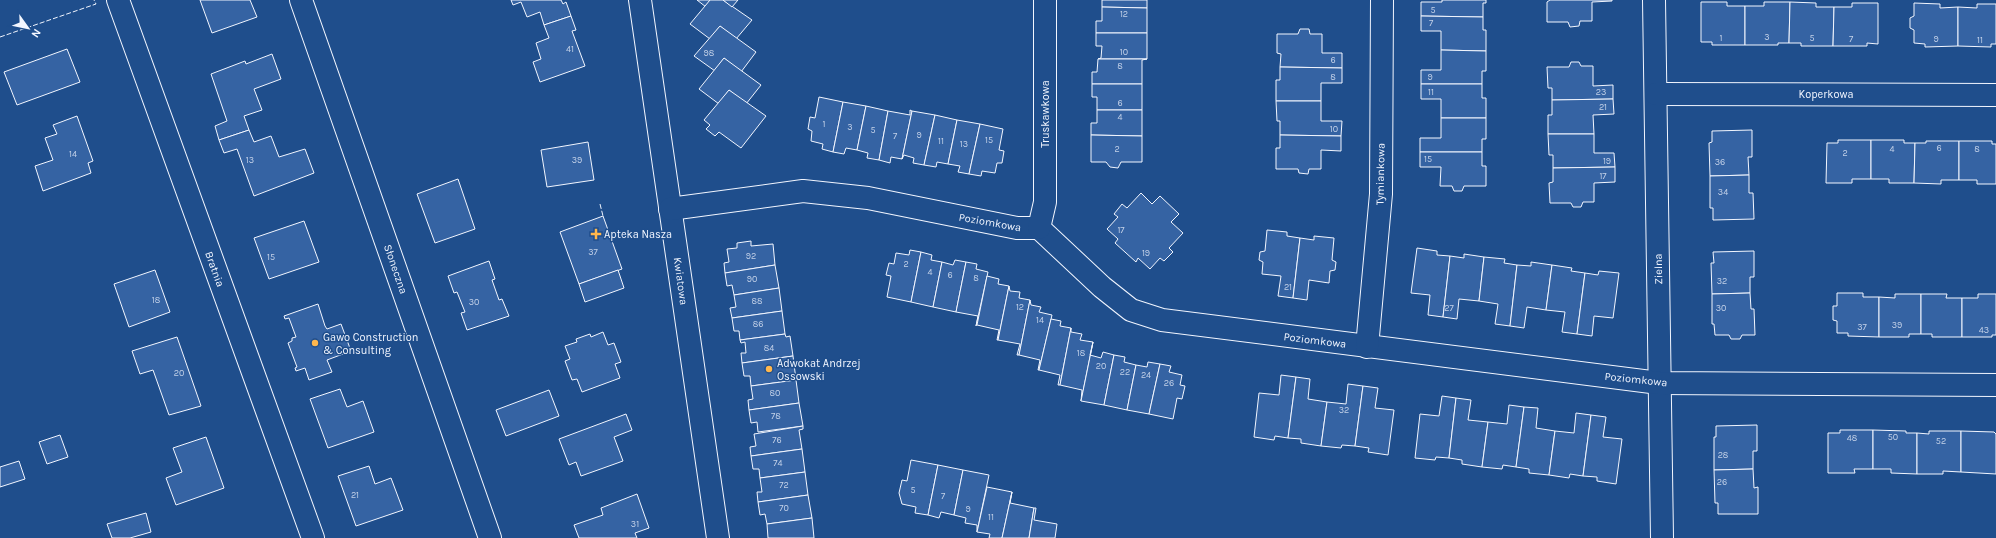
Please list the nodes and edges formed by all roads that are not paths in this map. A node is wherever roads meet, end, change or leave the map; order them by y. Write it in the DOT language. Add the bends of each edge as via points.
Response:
graph roads {
  1 [pos="118,0"];
  2 [pos="301,0"];
  3 [pos="640,0"];
  4 [pos="1045,0"];
  5 [pos="1382,0"];
  6 [pos="1654,0"];
  7 [pos="1656,94"];
  8 [pos="1996,95"];
  9 [pos="670,209"];
  10 [pos="1039,228"];
  11 [pos="1368,347"];
  12 [pos="1659,383"];
  13 [pos="1996,385"];
  14 [pos="313,538"];
  15 [pos="490,538"];
  16 [pos="718,538"];
  17 [pos="1662,538"];
  1 -- 14 [label="street, Bratnia"];
  2 -- 15 [label="street, Słoneczna"];
  3 -- 9 [label="street, Kwiatowa"];
  4 -- 10 [label="street, Truskawkowa" via="1045,202"];
  5 -- 11 [label="street, Tymiankowa" via="1381,194"];
  6 -- 7 [label="street, Zielna"];
  7 -- 8 [label="street, Koperkowa"];
  7 -- 12 [label="street, Zielna"];
  9 -- 10 [label="street, Poziomkowa" via="803,191 868,198 1017,228"];
  9 -- 16 [label="street, Kwiatowa"];
  10 -- 11 [label="street, Poziomkowa" via="1102,287 1131,310 1162,320"];
  11 -- 12 [label="street, Poziomkowa"];
  12 -- 13 [label="street, Poziomkowa"];
  12 -- 17 [label="street, Zielna"];
}
